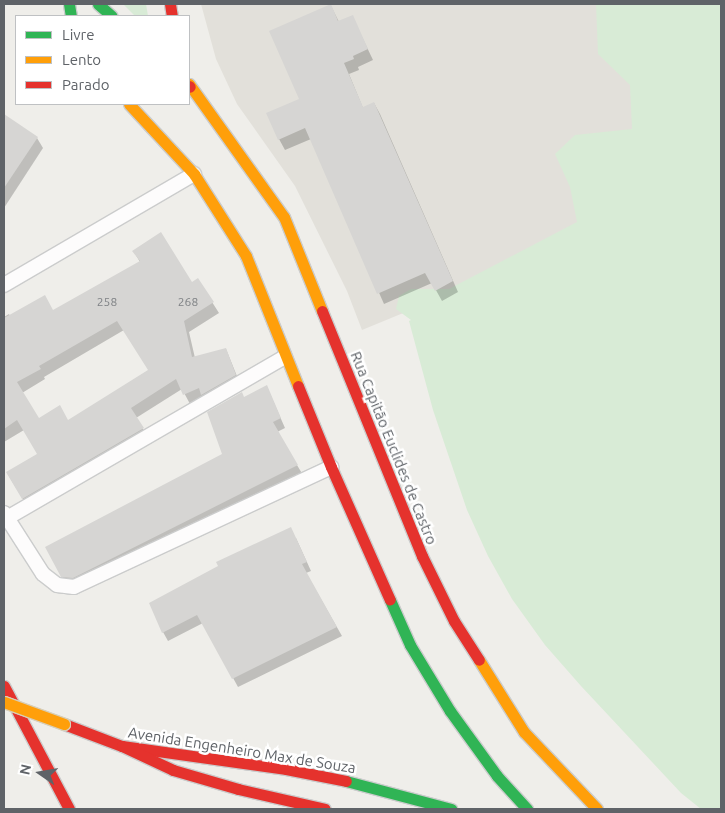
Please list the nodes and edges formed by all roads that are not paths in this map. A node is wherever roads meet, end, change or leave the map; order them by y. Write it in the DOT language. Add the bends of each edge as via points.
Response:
graph roads {
  1 [pos="98,4"];
  2 [pos="111,15"];
  3 [pos="190,87"];
  4 [pos="130,105"];
  5 [pos="194,174"];
  6 [pos="4,285"];
  7 [pos="285,357"];
  8 [pos="331,467"];
  9 [pos="5,516"];
  10 [pos="4,686"];
  11 [pos="4,698"];
  12 [pos="4,702"];
  13 [pos="122,746"];
  14 [pos="42,784"];
  15 [pos="69,809"];
  16 [pos="325,809"];
  17 [pos="451,809"];
  18 [pos="527,809"];
  19 [pos="597,809"];
  1 -- 2 [label="main road"];
  3 -- 19 [label="main road, Rua Capitão Euclides de Castro" via="284,217 422,556 454,621 524,732"];
  4 -- 5 [label="main road"];
  5 -- 6 [label="lane"];
  5 -- 7 [label="main road" via="246,256"];
  7 -- 8 [label="main road"];
  7 -- 9 [label="lane"];
  8 -- 9 [label="lane" via="74,587 57,585 43,574"];
  8 -- 18 [label="main road" via="410,645 450,711 497,776"];
  10 -- 15 [label="main road"];
  11 -- 14 [label="main road"];
  12 -- 13 [label="main road, Avenida Engenheiro Max de Souza, bridge"];
  13 -- 16 [label="main road" via="173,770"];
  13 -- 17 [label="main road, Avenida Engenheiro Max de Souza" via="286,769 348,781"];
}
